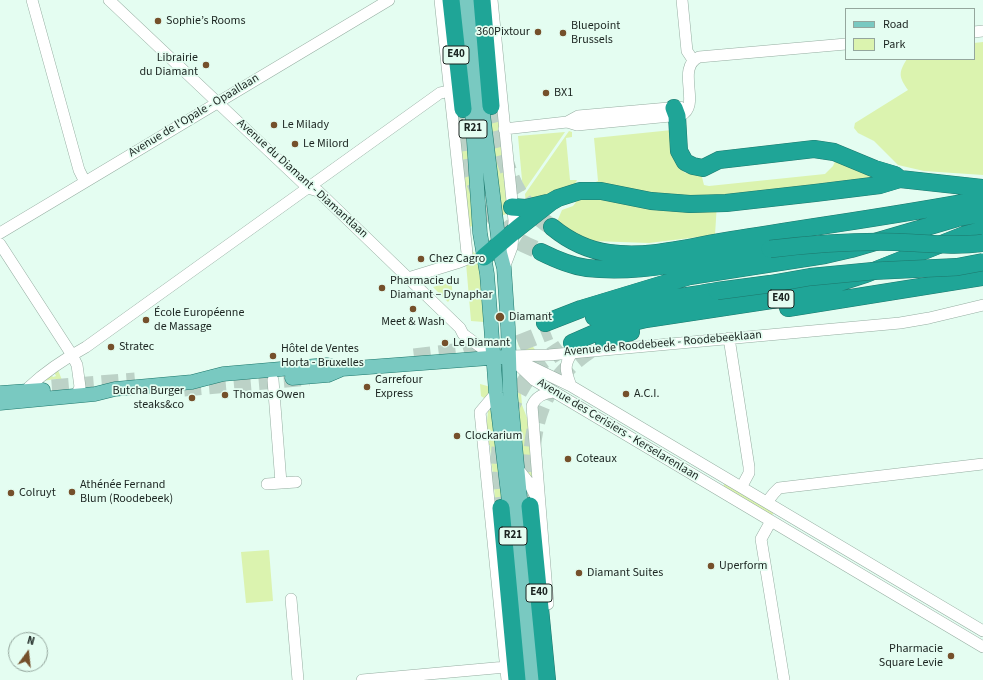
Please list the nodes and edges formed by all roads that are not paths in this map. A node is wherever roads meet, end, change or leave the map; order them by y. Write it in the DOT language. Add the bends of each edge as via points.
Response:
graph roads {
  1 [pos="32,0"];
  2 [pos="109,0"];
  3 [pos="389,0"];
  4 [pos="440,0"];
  5 [pos="451,0"];
  6 [pos="462,0"];
  7 [pos="472,0"];
  8 [pos="482,0"];
  9 [pos="492,0"];
  10 [pos="682,0"];
  11 [pos="845,44"];
  12 [pos="693,60"];
  13 [pos="450,91"];
  14 [pos="217,102"];
  15 [pos="491,106"];
  16 [pos="680,108"];
  17 [pos="463,109"];
  18 [pos="504,129"];
  19 [pos="900,179"];
  20 [pos="85,182"];
  21 [pos="308,188"];
  22 [pos="983,188"];
  23 [pos="983,199"];
  24 [pos="551,202"];
  25 [pos="512,207"];
  26 [pos="983,213"];
  27 [pos="552,227"];
  28 [pos="983,230"];
  29 [pos="514,232"];
  30 [pos="0,233"];
  31 [pos="0,244"];
  32 [pos="983,244"];
  33 [pos="499,246"];
  34 [pos="541,252"];
  35 [pos="484,257"];
  36 [pos="983,262"];
  37 [pos="504,268"];
  38 [pos="983,277"];
  39 [pos="408,278"];
  40 [pos="983,305"];
  41 [pos="729,338"];
  42 [pos="604,342"];
  43 [pos="572,348"];
  44 [pos="72,355"];
  45 [pos="509,356"];
  46 [pos="494,357"];
  47 [pos="290,368"];
  48 [pos="342,369"];
  49 [pos="273,380"];
  50 [pos="192,382"];
  51 [pos="571,386"];
  52 [pos="78,391"];
  53 [pos="554,392"];
  54 [pos="0,393"];
  55 [pos="496,393"];
  56 [pos="32,395"];
  57 [pos="0,403"];
  58 [pos="983,464"];
  59 [pos="518,469"];
  60 [pos="714,470"];
  61 [pos="296,482"];
  62 [pos="281,483"];
  63 [pos="706,483"];
  64 [pos="267,484"];
  65 [pos="742,486"];
  66 [pos="768,502"];
  67 [pos="535,504"];
  68 [pos="501,508"];
  69 [pos="771,521"];
  70 [pos="888,574"];
  71 [pos="881,586"];
  72 [pos="291,598"];
  73 [pos="983,631"];
  74 [pos="983,647"];
  75 [pos="506,667"];
  76 [pos="298,680"];
  77 [pos="362,680"];
  78 [pos="507,680"];
  79 [pos="517,680"];
  80 [pos="527,680"];
  81 [pos="537,680"];
  82 [pos="547,680"];
  83 [pos="555,680"];
  84 [pos="784,680"];
  1 -- 20 [label="street" via="79,170"];
  2 -- 14 [label="street, Avenue du Diamant - Diamantlaan"];
  3 -- 14 [label="street, Avenue de l'Opale - Opaallaan"];
  4 -- 13 [label="street"];
  5 -- 17 [label="highway, E40"];
  6 -- 35 [label="main road, R21"];
  7 -- 33 [label="main road, R21"];
  8 -- 15 [label="highway, E40"];
  9 -- 18 [label="street"];
  10 -- 12 [label="street" via="686,46"];
  11 -- 12 [label="street" via="699,57"];
  12 -- 16 [label="street" via="689,69 690,98"];
  13 -- 21 [label="street" via="440,93"];
  13 -- 39 [label="street" via="467,253 465,260"];
  14 -- 20 [label="street, Avenue de l'Opale - Opaallaan"];
  14 -- 21 [label="street, Avenue du Diamant - Diamantlaan"];
  16 -- 18 [label="street" via="577,125 567,122"];
  16 -- 19 [label="highway" via="679,151 685,162 693,166 703,168 718,160 814,149 834,152"];
  18 -- 25 [label="street"];
  19 -- 22 [label="highway"];
  19 -- 24 [label="highway" via="880,185 726,203 671,204 601,191 580,191"];
  20 -- 30 [label="street, Avenue de l'Opale - Opaallaan"];
  21 -- 39 [label="street, Avenue du Diamant - Diamantlaan" via="318,191"];
  21 -- 44 [label="street"];
  23 -- 27 [label="highway" via="646,254 591,250"];
  24 -- 25 [label="highway" via="526,208"];
  24 -- 29 [label="highway"];
  25 -- 29 [label="street"];
  26 -- 36 [label="highway, E40, bridge" via="825,255 690,276 581,309 547,327 658,301 810,277"];
  28 -- 43 [label="highway, E40" via="866,274 798,296 646,319 604,329"];
  29 -- 33 [label="highway"];
  29 -- 37 [label="street" via="512,247"];
  31 -- 44 [label="street"];
  32 -- 34 [label="highway, bridge" via="806,244 631,269 580,266"];
  33 -- 35 [label="highway"];
  33 -- 37 [label="main road, R21"];
  35 -- 46 [label="main road, R21"];
  37 -- 45 [label="main road, R21"];
  38 -- 42 [label="highway, E40" via="645,329"];
  39 -- 46 [label="street, Avenue du Diamant - Diamantlaan" via="460,328 463,334"];
  40 -- 41 [label="street, Avenue de Roodebeek - Roodebeeklaan" via="914,321"];
  41 -- 43 [label="street, Avenue de Roodebeek - Roodebeeklaan"];
  41 -- 65 [label="street" via="749,467 749,473"];
  43 -- 45 [label="street, Avenue de Roodebeek - Roodebeeklaan"];
  43 -- 51 [label="street" via="565,370"];
  44 -- 52 [label="street" via="77,366"];
  44 -- 56 [label="street" via="35,381 29,387"];
  45 -- 46 [label="main road, Avenue de Roodebeek - Roodebeeklaan"];
  45 -- 51 [label="street, Avenue des Cerisiers - Kerselarenlaan"];
  45 -- 53 [label="street, Avenue des Cerisiers - Kerselarenlaan" via="534,380"];
  45 -- 59 [label="main road, R21"];
  46 -- 48 [label="main road, Avenue de Roodebeek - Roodebeeklaan"];
  46 -- 55 [label="main road, R21"];
  47 -- 48 [label="main road, Avenue de Roodebeek - Roodebeeklaan" via="327,365"];
  47 -- 49 [label="main road"];
  47 -- 50 [label="main road, Avenue de Roodebeek - Roodebeeklaan" via="223,374"];
  48 -- 49 [label="main road, Avenue de Roodebeek - Roodebeeklaan" via="328,375"];
  49 -- 50 [label="main road, Avenue de Roodebeek - Roodebeeklaan" via="224,384"];
  49 -- 62 [label="street"];
  50 -- 52 [label="main road, Avenue de Roodebeek - Roodebeeklaan" via="115,389 95,394"];
  51 -- 60 [label="street, Avenue des Cerisiers - Kerselarenlaan"];
  52 -- 56 [label="main road, Avenue de Roodebeek - Roodebeeklaan"];
  53 -- 63 [label="street, Avenue des Cerisiers - Kerselarenlaan"];
  53 -- 67 [label="street" via="537,397 532,406"];
  54 -- 56 [label="main road, Avenue de Roodebeek - Roodebeeklaan"];
  55 -- 75 [label="street" via="480,412"];
  55 -- 80 [label="main road, R21"];
  56 -- 57 [label="main road, Avenue de Roodebeek - Roodebeeklaan"];
  58 -- 66 [label="street" via="779,488"];
  59 -- 67 [label="street" via="529,483"];
  59 -- 81 [label="main road, R21"];
  60 -- 63 [label="street, Avenue des Cerisiers - Kerselarenlaan"];
  60 -- 65 [label="street, Avenue des Cerisiers - Kerselarenlaan"];
  61 -- 62 [label="street"];
  62 -- 64 [label="street"];
  63 -- 69 [label="street, Avenue des Cerisiers - Kerselarenlaan"];
  65 -- 66 [label="street, Avenue des Cerisiers - Kerselarenlaan"];
  66 -- 70 [label="street, Avenue des Cerisiers - Kerselarenlaan"];
  67 -- 82 [label="highway, E40"];
  67 -- 83 [label="street"];
  68 -- 79 [label="highway"];
  69 -- 71 [label="street, Avenue des Cerisiers - Kerselarenlaan"];
  69 -- 84 [label="street" via="761,540"];
  70 -- 71 [label="street"];
  70 -- 73 [label="street, Avenue des Cerisiers - Kerselarenlaan"];
  71 -- 74 [label="street, Avenue des Cerisiers - Kerselarenlaan"];
  72 -- 76 [label="street"];
  75 -- 77 [label="street"];
  75 -- 78 [label="street"];
}
